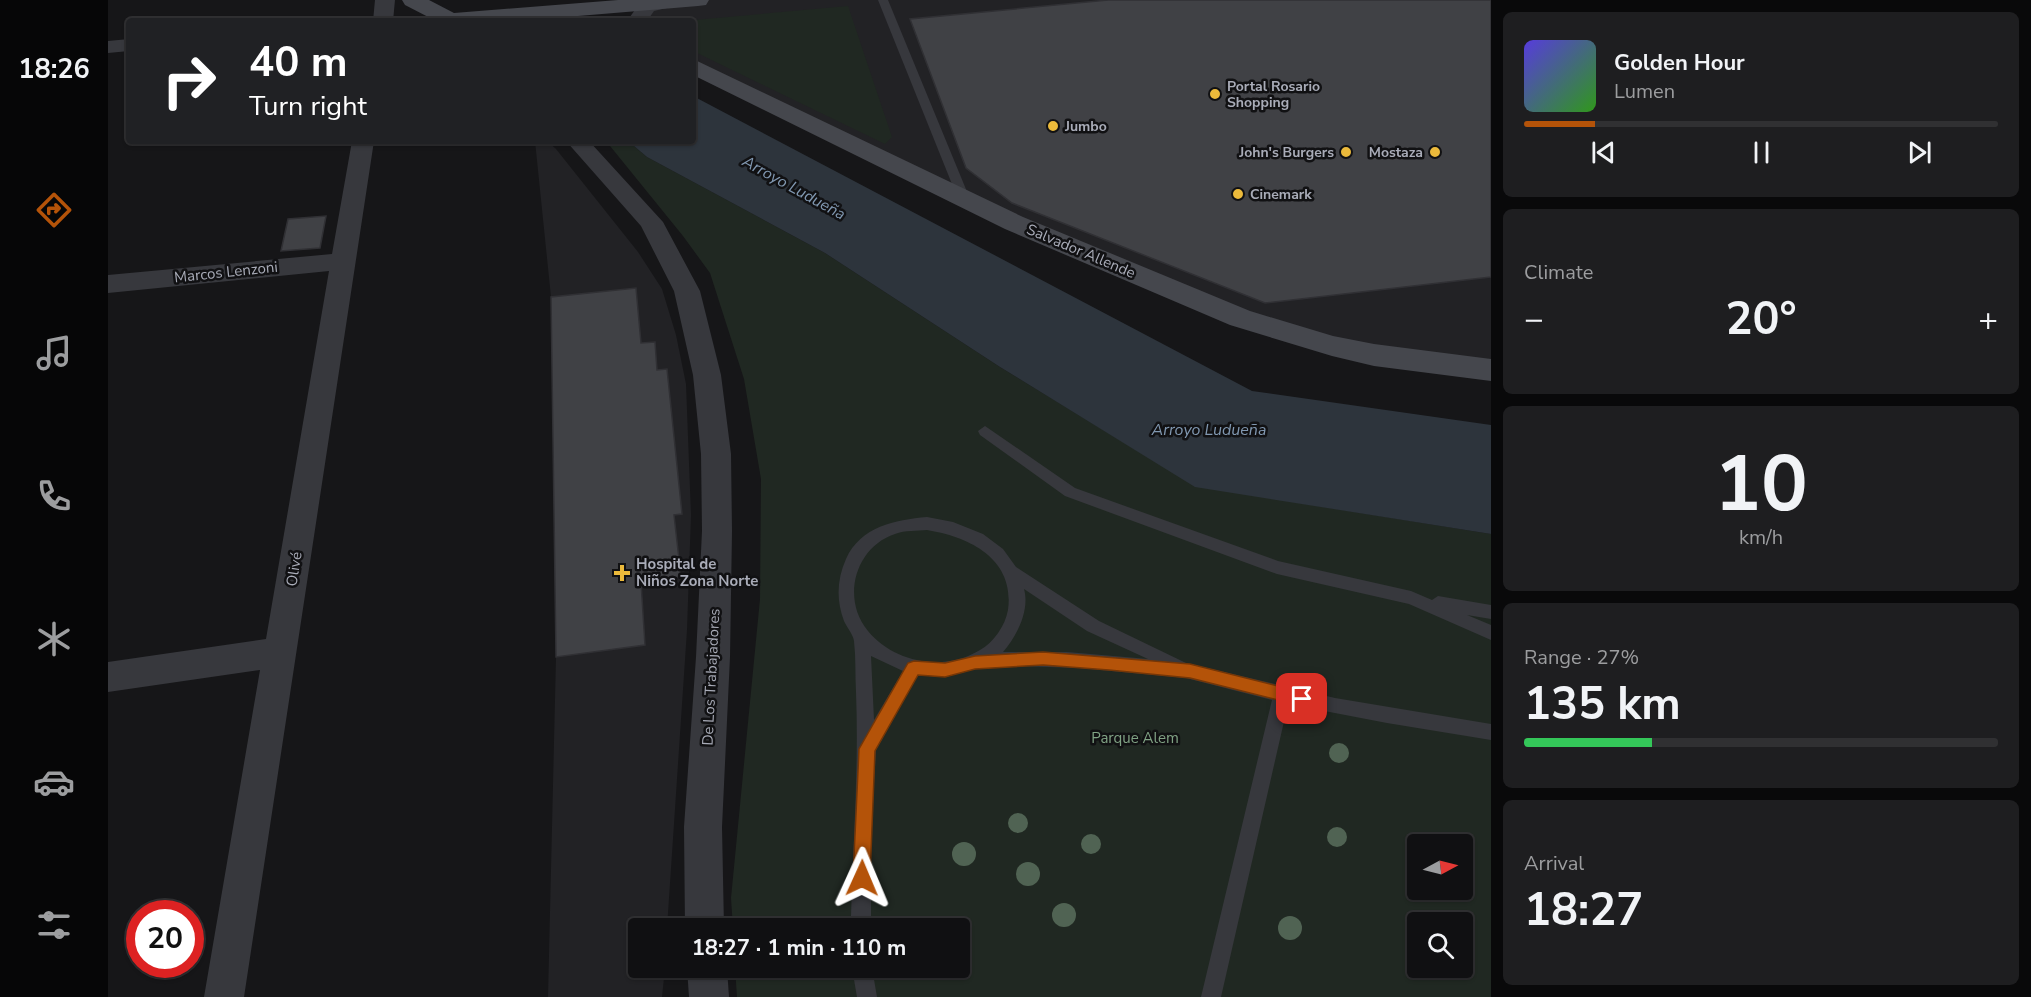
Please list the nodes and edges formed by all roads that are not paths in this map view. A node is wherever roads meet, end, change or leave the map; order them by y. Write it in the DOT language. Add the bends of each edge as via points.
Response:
graph roads {
  1 [pos="386,0"];
  2 [pos="413,0"];
  3 [pos="455,0"];
  4 [pos="698,0"];
  5 [pos="883,0"];
  6 [pos="668,1"];
  7 [pos="383,18"];
  8 [pos="446,18"];
  9 [pos="487,18"];
  10 [pos="499,18"];
  11 [pos="639,18"];
  12 [pos="126,45"];
  13 [pos="108,47"];
  14 [pos="696,67"];
  15 [pos="363,144"];
  16 [pos="580,144"];
  17 [pos="964,199"];
  18 [pos="344,261"];
  19 [pos="108,284"];
  20 [pos="1491,369"];
  21 [pos="985,431"];
  22 [pos="1011,572"];
  23 [pos="1411,598"];
  24 [pos="1491,612"];
  25 [pos="1491,633"];
  26 [pos="862,636"];
  27 [pos="280,652"];
  28 [pos="975,662"];
  29 [pos="914,668"];
  30 [pos="1190,671"];
  31 [pos="108,677"];
  32 [pos="1282,695"];
  33 [pos="1491,732"];
  34 [pos="867,749"];
  35 [pos="705,918"];
  36 [pos="856,918"];
  37 [pos="708,978"];
  38 [pos="864,978"];
  39 [pos="224,997"];
  40 [pos="709,997"];
  41 [pos="867,997"];
  42 [pos="1211,997"];
  1 -- 7 [label="street"];
  2 -- 8 [label="street"];
  3 -- 9 [label="street"];
  4 -- 6 [label="street"];
  5 -- 17 [label="lane"];
  6 -- 10 [label="street"];
  6 -- 11 [label="street" via="647,7"];
  12 -- 13 [label="street"];
  14 -- 17 [label="street, Salvador Allende"];
  15 -- 18 [label="street, Olivé"];
  16 -- 35 [label="street, De Los Trabajadores" via="651,222 687,291 707,375 716,454 717,531 703,827"];
  17 -- 20 [label="street, Salvador Allende" via="1240,318 1332,346"];
  18 -- 19 [label="street, Marcos Lenzoni"];
  18 -- 27 [label="street, Olivé"];
  21 -- 23 [label="lane" via="1070,492 1277,567"];
  22 -- 26 [label="lane" via="994,549 971,533 944,524 916,522 889,529 866,543 851,563 844,587 848,612"];
  22 -- 28 [label="lane" via="1017,598 1014,624 999,646"];
  22 -- 30 [label="lane" via="1093,626"];
  23 -- 24 [label="lane"];
  23 -- 25 [label="lane"];
  26 -- 29 [label="lane" via="884,656"];
  26 -- 34 [label="lane"];
  27 -- 31 [label="street"];
  27 -- 39 [label="street, Olivé"];
  28 -- 29 [label="lane" via="945,670"];
  28 -- 30 [label="lane" via="1043,658"];
  29 -- 34 [label="lane"];
  30 -- 32 [label="lane"];
  32 -- 33 [label="lane" via="1405,720"];
  32 -- 42 [label="lane"];
  34 -- 36 [label="lane"];
  37 -- 40 [label="street"];
  38 -- 41 [label="lane"];
}
